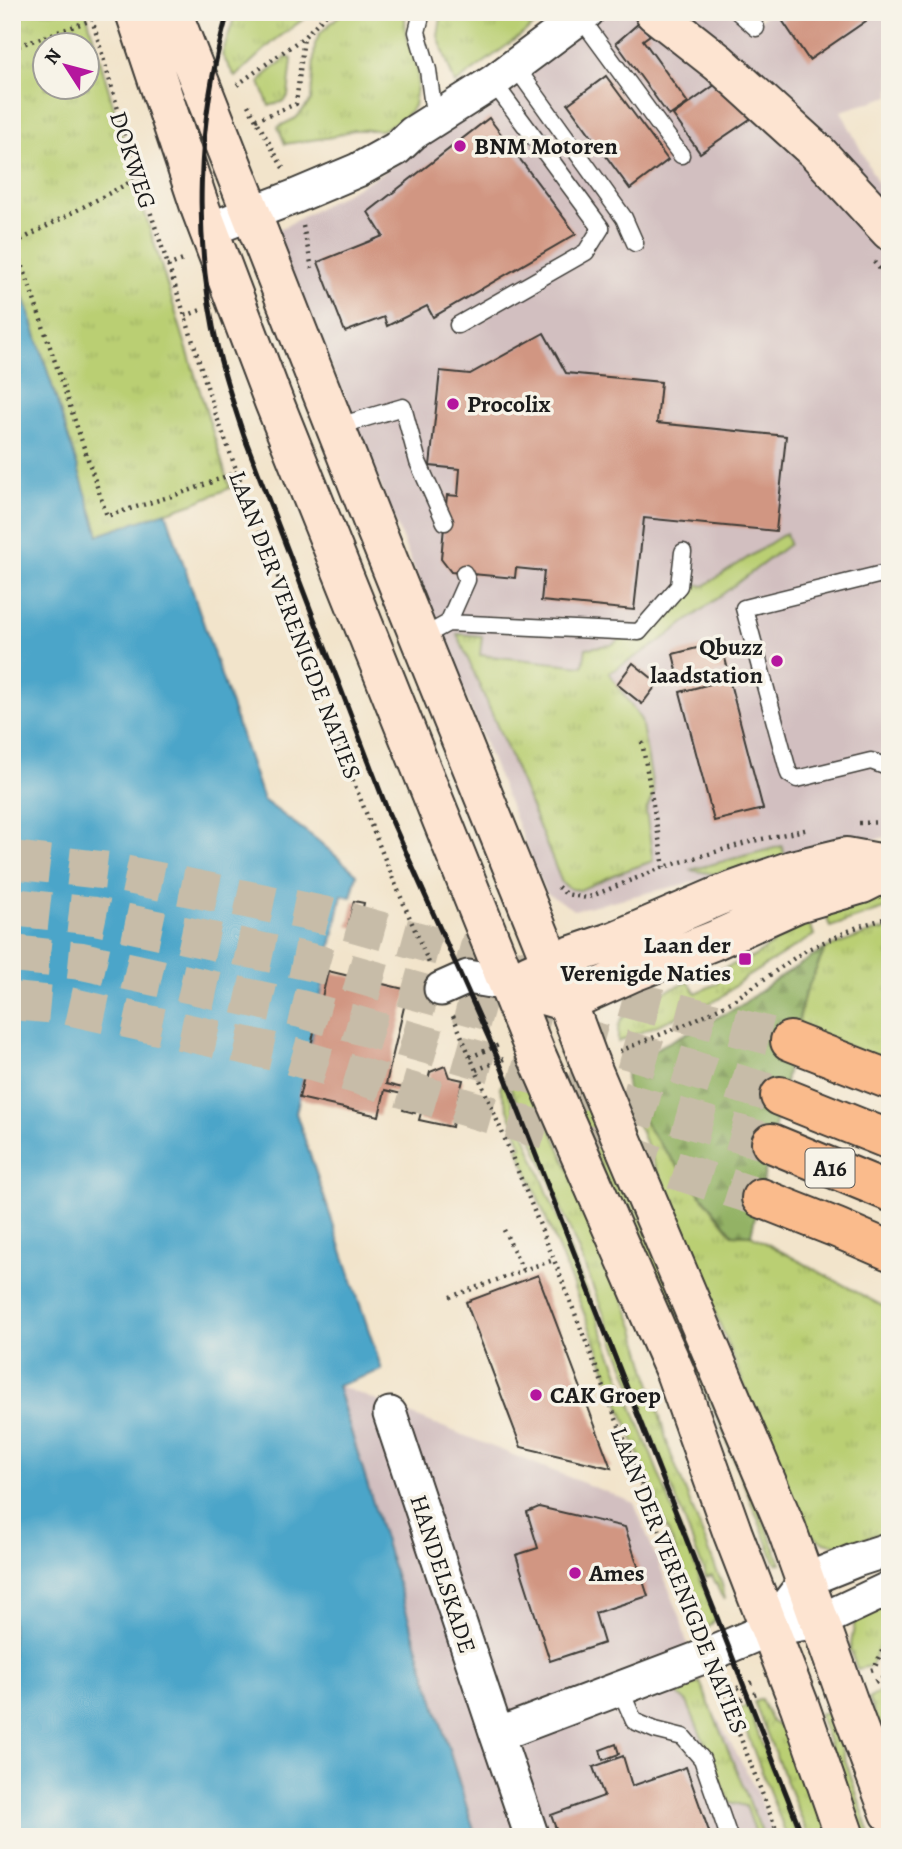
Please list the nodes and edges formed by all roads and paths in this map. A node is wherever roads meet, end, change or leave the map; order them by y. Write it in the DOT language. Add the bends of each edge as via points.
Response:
graph roads {
  1 [pos="90,12"];
  2 [pos="135,12"];
  3 [pos="172,12"];
  4 [pos="328,12"];
  5 [pos="422,12"];
  6 [pos="654,12"];
  7 [pos="738,12"];
  8 [pos="584,15"];
  9 [pos="92,20"];
  10 [pos="756,28"];
  11 [pos="304,37"];
  12 [pos="12,48"];
  13 [pos="504,74"];
  14 [pos="236,85"];
  15 [pos="435,121"];
  16 [pos="681,155"];
  17 [pos="287,177"];
  18 [pos="138,178"];
  19 [pos="251,213"];
  20 [pos="12,226"];
  21 [pos="208,230"];
  22 [pos="15,243"];
  23 [pos="635,243"];
  24 [pos="879,243"];
  25 [pos="167,266"];
  26 [pos="890,281"];
  27 [pos="458,326"];
  28 [pos="335,427"];
  29 [pos="237,472"];
  30 [pos="445,522"];
  31 [pos="683,552"];
  32 [pos="890,572"];
  33 [pos="464,573"];
  34 [pos="433,631"];
  35 [pos="642,742"];
  36 [pos="890,768"];
  37 [pos="890,822"];
  38 [pos="852,823"];
  39 [pos="817,827"];
  40 [pos="664,867"];
  41 [pos="890,867"];
  42 [pos="587,898"];
  43 [pos="890,917"];
  44 [pos="551,964"];
  45 [pos="508,984"];
  46 [pos="441,989"];
  47 [pos="567,1002"];
  48 [pos="790,1041"];
  49 [pos="590,1064"];
  50 [pos="542,1068"];
  51 [pos="475,1070"];
  52 [pos="890,1080"];
  53 [pos="780,1096"];
  54 [pos="890,1140"];
  55 [pos="771,1143"];
  56 [pos="890,1192"];
  57 [pos="761,1198"];
  58 [pos="504,1230"];
  59 [pos="890,1251"];
  60 [pos="554,1260"];
  61 [pos="523,1270"];
  62 [pos="450,1297"];
  63 [pos="390,1414"];
  64 [pos="890,1549"];
  65 [pos="806,1580"];
  66 [pos="890,1588"];
  67 [pos="820,1621"];
  68 [pos="769,1629"];
  69 [pos="708,1655"];
  70 [pos="620,1689"];
  71 [pos="497,1735"];
  72 [pos="890,1813"];
  73 [pos="532,1837"];
  74 [pos="729,1837"];
  75 [pos="779,1837"];
  76 [pos="845,1837"];
  1 -- 9 [label="path, DOKWEG"];
  2 -- 21 [label="main road, DOKWEG"];
  3 -- 19 [label="main road"];
  4 -- 11 [label="path"];
  5 -- 15 [label="lane" via="417,32"];
  6 -- 24 [label="main road" via="719,63 817,152"];
  7 -- 10 [label="lane"];
  8 -- 13 [label="street"];
  8 -- 16 [label="lane"];
  9 -- 12 [label="path"];
  9 -- 18 [label="path, DOKWEG"];
  11 -- 14 [label="path"];
  11 -- 17 [label="path" via="296,104 256,120"];
  13 -- 15 [label="street"];
  13 -- 23 [label="lane" via="624,218"];
  13 -- 27 [label="lane" via="601,228 586,252"];
  15 -- 19 [label="street" via="358,170"];
  18 -- 22 [label="path"];
  18 -- 25 [label="path, DOKWEG"];
  19 -- 21 [label="street"];
  19 -- 28 [label="main road"];
  20 -- 22 [label="path"];
  21 -- 45 [label="main road"];
  22 -- 29 [label="path" via="107,516"];
  24 -- 26 [label="path"];
  25 -- 29 [label="path, LAAN DER VERENIGDE NATIES"];
  28 -- 30 [label="lane" via="403,407 418,462"];
  28 -- 34 [label="main road"];
  29 -- 46 [label="path, LAAN DER VERENIGDE NATIES" via="317,692"];
  31 -- 34 [label="lane" via="679,586 639,632"];
  32 -- 36 [label="lane" via="744,608 789,774 797,779 871,761"];
  33 -- 34 [label="lane" via="467,580"];
  34 -- 44 [label="main road"];
  35 -- 40 [label="path"];
  37 -- 38 [label="path"];
  39 -- 40 [label="path"];
  40 -- 42 [label="path"];
  41 -- 44 [label="main road" via="846,857 792,870"];
  41 -- 47 [label="main road" via="862,884 797,903"];
  43 -- 49 [label="path" via="806,950 731,1002"];
  44 -- 45 [label="main road"];
  44 -- 47 [label="main road"];
  45 -- 46 [label="street" via="468,977"];
  45 -- 47 [label="main road"];
  45 -- 50 [label="main road"];
  46 -- 51 [label="path, LAAN DER VERENIGDE NATIES"];
  47 -- 49 [label="main road"];
  48 -- 52 [label="highway"];
  49 -- 65 [label="main road"];
  50 -- 51 [label="path" via="513,1056"];
  50 -- 68 [label="main road" via="676,1372"];
  51 -- 60 [label="path, LAAN DER VERENIGDE NATIES"];
  53 -- 54 [label="highway, A16"];
  55 -- 56 [label="highway, A16"];
  57 -- 59 [label="highway, A16"];
  58 -- 61 [label="path"];
  60 -- 61 [label="path"];
  60 -- 69 [label="path, LAAN DER VERENIGDE NATIES"];
  61 -- 62 [label="path"];
  63 -- 71 [label="street, HANDELSKADE"];
  64 -- 65 [label="street"];
  65 -- 67 [label="main road"];
  65 -- 68 [label="street"];
  66 -- 67 [label="street"];
  67 -- 68 [label="street"];
  67 -- 72 [label="main road"];
  68 -- 69 [label="street"];
  68 -- 76 [label="main road"];
  69 -- 70 [label="street"];
  69 -- 75 [label="path, LAAN DER VERENIGDE NATIES"];
  70 -- 71 [label="street"];
  70 -- 74 [label="lane" via="634,1721 683,1737 702,1759"];
  71 -- 73 [label="street, HANDELSKADE"];
}
